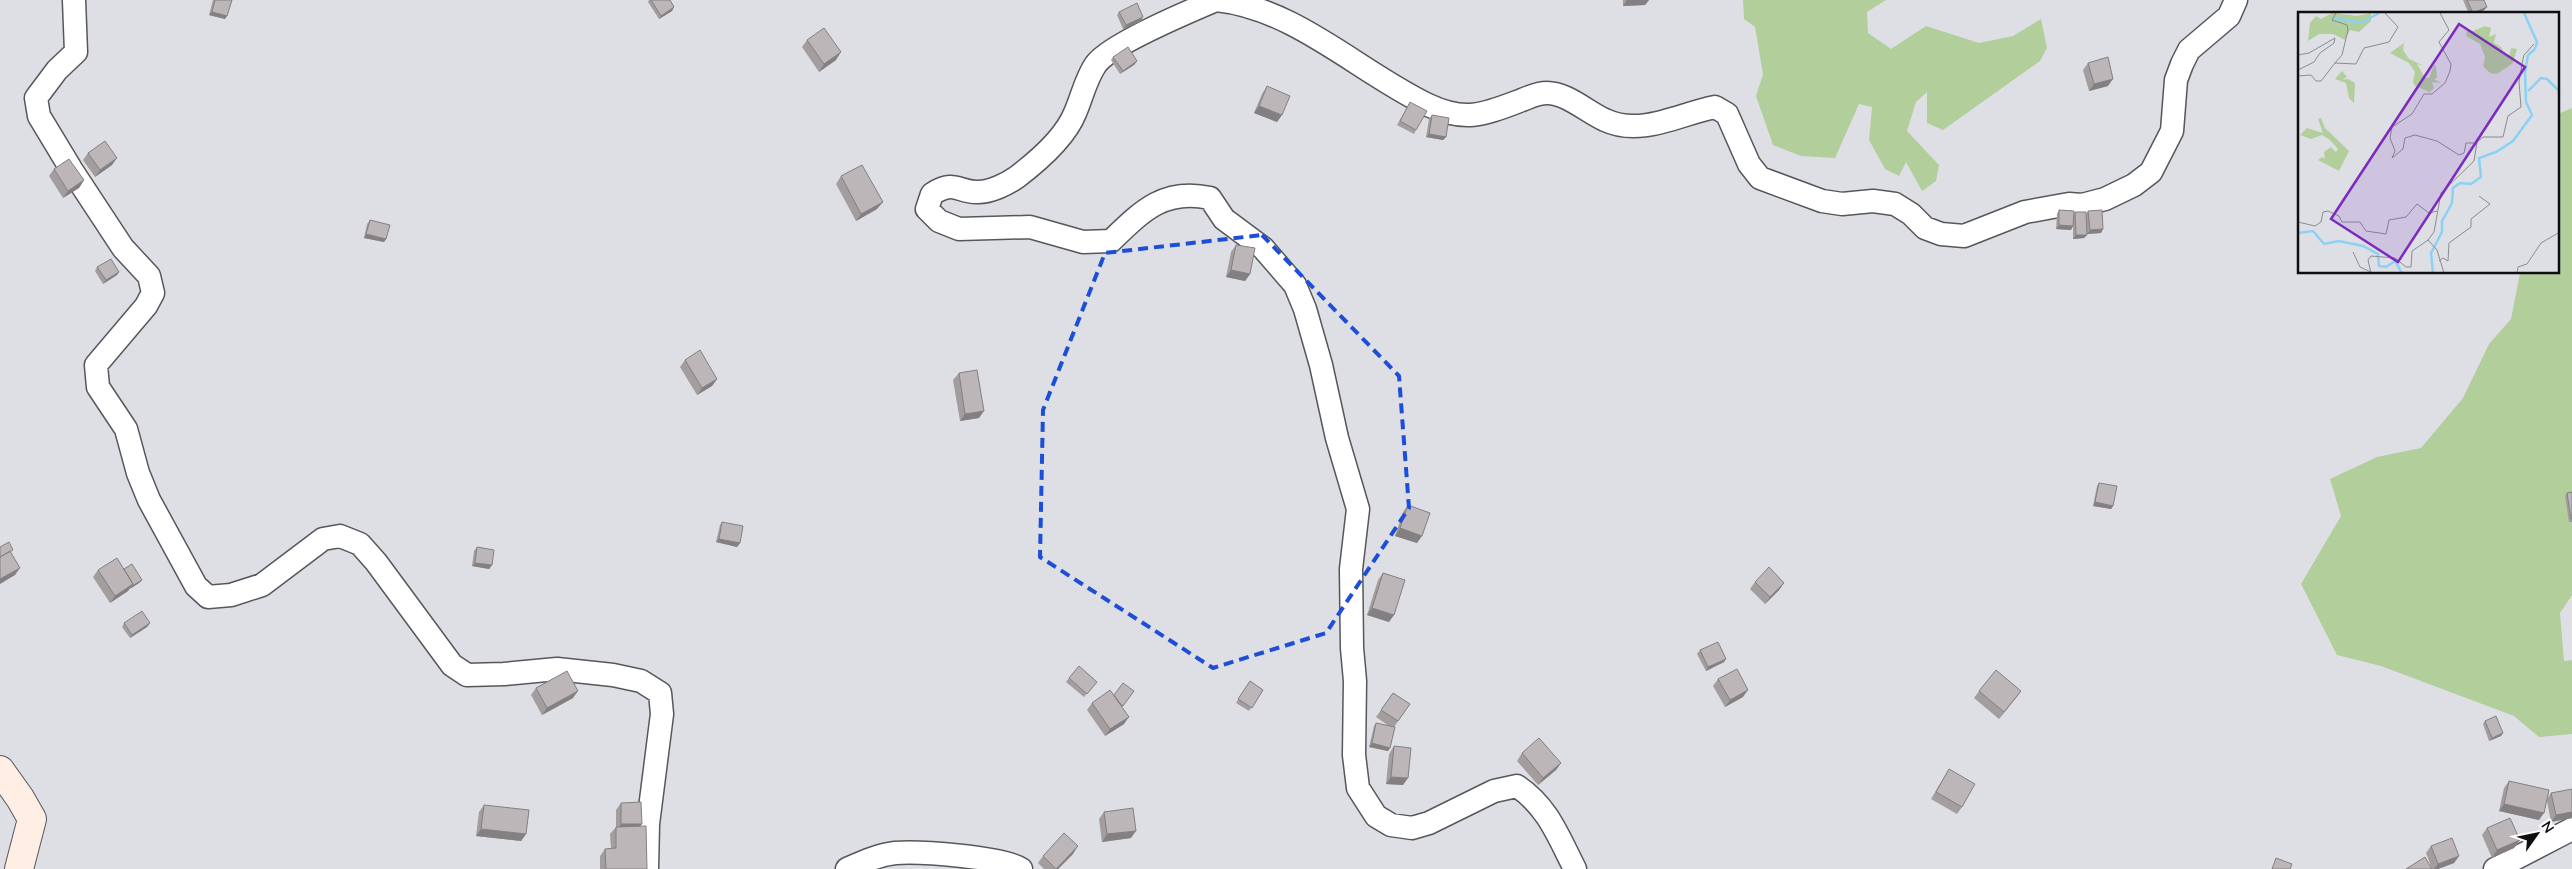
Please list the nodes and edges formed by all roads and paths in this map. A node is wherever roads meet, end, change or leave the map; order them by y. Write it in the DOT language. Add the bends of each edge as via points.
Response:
graph roads {
  1 [pos="74,0"];
  2 [pos="1216,0"];
  3 [pos="2236,0"];
  4 [pos="0,770"];
  5 [pos="2572,829"];
  6 [pos="19,869"];
  7 [pos="647,869"];
  8 [pos="847,869"];
  9 [pos="1021,869"];
  10 [pos="1575,869"];
  11 [pos="2495,869"];
  1 -- 7 [label="street" via="76,52 57,70 36,98 39,116 123,248 149,276 153,293 150,299 96,365 98,387 126,429 149,500 196,586 208,597 231,595 262,585 323,539 340,536 360,544 452,665 467,675 557,668 641,681 660,693 662,714 648,824"];
  2 -- 3 [label="street" via="1255,8 1280,19 1349,56 1427,104 1460,116 1482,115 1534,94 1549,93 1622,125 1660,123 1715,107 1728,114 1749,164 1760,178 1822,201 1895,204 1925,228 1941,234 1964,236 2025,212 2105,199 2134,185 2150,172 2172,131 2176,80 2189,50 2229,16"];
  2 -- 10 [label="street" via="1126,42 1104,56 1096,65 1063,133 1015,178 996,188 978,192 960,187 942,188 932,194 927,209 939,221 959,229 1030,227 1084,242 1111,241 1135,217 1155,204 1173,196 1197,195 1210,198 1224,219 1263,248 1295,285 1305,309 1358,509 1351,569 1356,682 1354,756 1358,788 1376,816 1391,825 1412,828 1494,791 1517,786 1533,797 1558,833"];
  4 -- 6 [label="street" via="32,819"];
  5 -- 11 [label="street"];
  8 -- 9 [label="street" via="896,853 993,859"];
}
